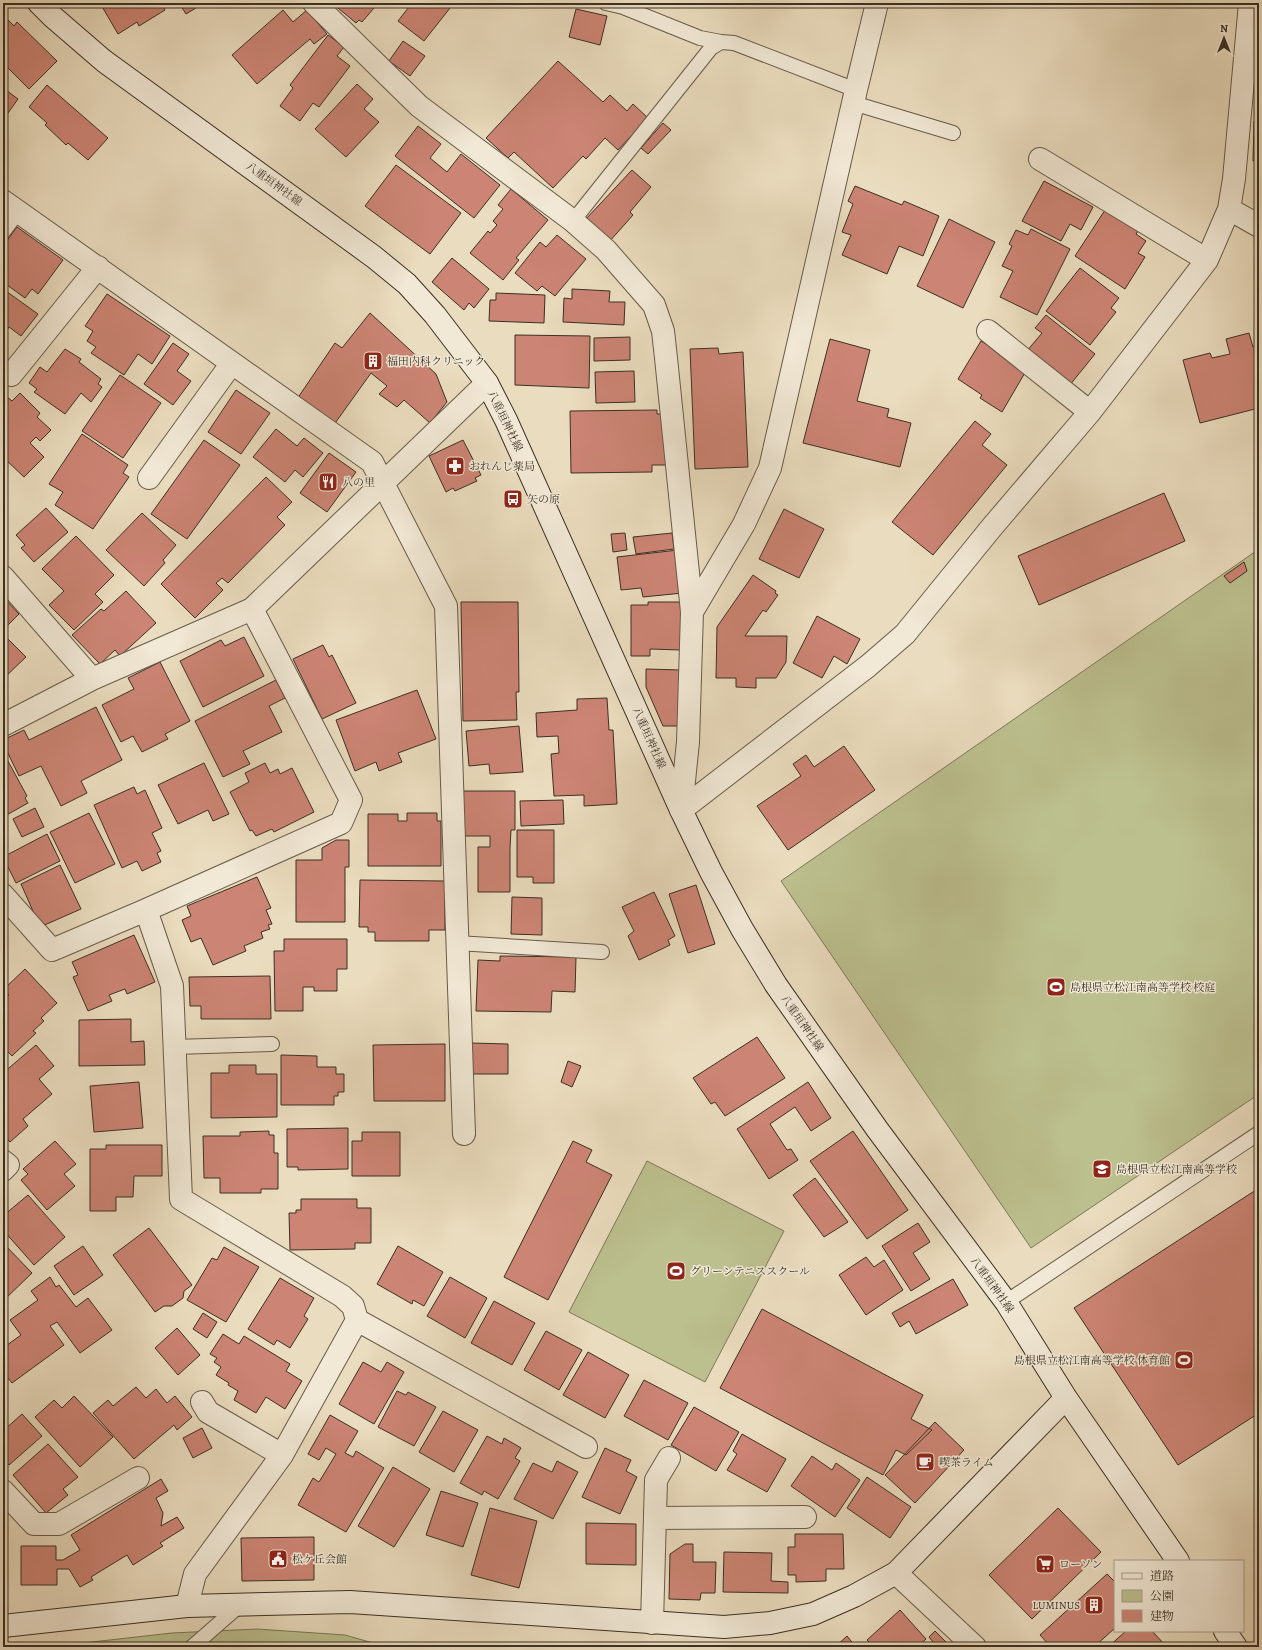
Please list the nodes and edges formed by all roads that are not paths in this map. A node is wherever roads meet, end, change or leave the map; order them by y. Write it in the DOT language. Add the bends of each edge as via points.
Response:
graph roads {
  1 [pos="39,3"];
  2 [pos="314,3"];
  3 [pos="606,3"];
  4 [pos="877,3"];
  5 [pos="1250,3"];
  6 [pos="721,42"];
  7 [pos="854,96"];
  8 [pos="953,133"];
  9 [pos="1040,159"];
  10 [pos="10,206"];
  11 [pos="1229,210"];
  12 [pos="573,221"];
  13 [pos="1259,226"];
  14 [pos="3,232"];
  15 [pos="1207,260"];
  16 [pos="98,267"];
  17 [pos="988,331"];
  18 [pos="232,363"];
  19 [pos="11,375"];
  20 [pos="487,383"];
  21 [pos="1090,412"];
  22 [pos="149,478"];
  23 [pos="383,482"];
  24 [pos="3,577"];
  25 [pos="252,609"];
  26 [pos="692,612"];
  27 [pos="92,679"];
  28 [pos="3,725"];
  29 [pos="682,810"];
  30 [pos="3,895"];
  31 [pos="146,910"];
  32 [pos="457,943"];
  33 [pos="602,952"];
  34 [pos="272,1044"];
  35 [pos="174,1047"];
  36 [pos="1259,1133"];
  37 [pos="464,1134"];
  38 [pos="3,1160"];
  39 [pos="3,1170"];
  40 [pos="1006,1302"];
  41 [pos="356,1320"];
  42 [pos="1066,1398"];
  43 [pos="202,1402"];
  44 [pos="586,1447"];
  45 [pos="282,1455"];
  46 [pos="669,1458"];
  47 [pos="138,1478"];
  48 [pos="3,1491"];
  49 [pos="805,1517"];
  50 [pos="655,1518"];
  51 [pos="1177,1560"];
  52 [pos="896,1573"];
  53 [pos="240,1605"];
  54 [pos="187,1606"];
  55 [pos="652,1623"];
  56 [pos="3,1626"];
  57 [pos="1226,1632"];
  58 [pos="192,1647"];
  59 [pos="975,1647"];
  60 [pos="1236,1647"];
  1 -- 20 [label="street, 八重垣神社線" via="104,61 374,257 407,284 435,315"];
  2 -- 12 [label="street" via="419,106"];
  3 -- 6 [label="lane" via="623,7 700,38"];
  4 -- 7 [label="street"];
  5 -- 11 [label="street" via="1240,126"];
  6 -- 7 [label="lane" via="734,43"];
  6 -- 12 [label="lane" via="711,48"];
  7 -- 8 [label="lane"];
  7 -- 26 [label="street" via="770,468 744,524"];
  9 -- 15 [label="street"];
  10 -- 14 [label="lane"];
  10 -- 16 [label="street"];
  11 -- 13 [label="street"];
  11 -- 15 [label="street"];
  12 -- 26 [label="street" via="606,250 636,283 654,305 659,317 663,331"];
  15 -- 21 [label="street"];
  16 -- 18 [label="street"];
  16 -- 19 [label="street"];
  17 -- 21 [label="street"];
  18 -- 22 [label="street"];
  18 -- 23 [label="street" via="372,462"];
  20 -- 23 [label="street"];
  20 -- 29 [label="street, 八重垣神社線"];
  21 -- 29 [label="street" via="905,634 868,666"];
  23 -- 25 [label="street"];
  23 -- 32 [label="street" via="446,606"];
  24 -- 27 [label="street"];
  25 -- 27 [label="street"];
  25 -- 31 [label="street" via="351,800 341,823"];
  26 -- 29 [label="street" via="688,742"];
  27 -- 28 [label="street"];
  29 -- 40 [label="street, 八重垣神社線" via="711,872 776,985 878,1129"];
  30 -- 31 [label="street" via="52,950"];
  31 -- 35 [label="street" via="172,986"];
  32 -- 33 [label="lane"];
  32 -- 37 [label="street"];
  34 -- 35 [label="lane"];
  35 -- 41 [label="street" via="181,1199 342,1296 353,1306"];
  36 -- 40 [label="lane"];
  38 -- 39 [label="street" via="8,1165"];
  40 -- 42 [label="street, 八重垣神社線"];
  41 -- 44 [label="street"];
  41 -- 45 [label="street"];
  42 -- 51 [label="street, 八重垣神社線"];
  42 -- 52 [label="street"];
  43 -- 45 [label="street" via="208,1412"];
  45 -- 54 [label="street" via="195,1574"];
  46 -- 50 [label="street" via="656,1480"];
  47 -- 48 [label="street" via="59,1524 34,1524"];
  49 -- 50 [label="street"];
  50 -- 55 [label="street"];
  52 -- 55 [label="street" via="814,1614 770,1623 724,1627"];
  52 -- 59 [label="street"];
  53 -- 54 [label="street"];
  53 -- 55 [label="street" via="350,1602"];
  53 -- 58 [label="lane"];
  54 -- 56 [label="street"];
  57 -- 60 [label="street"];
}
